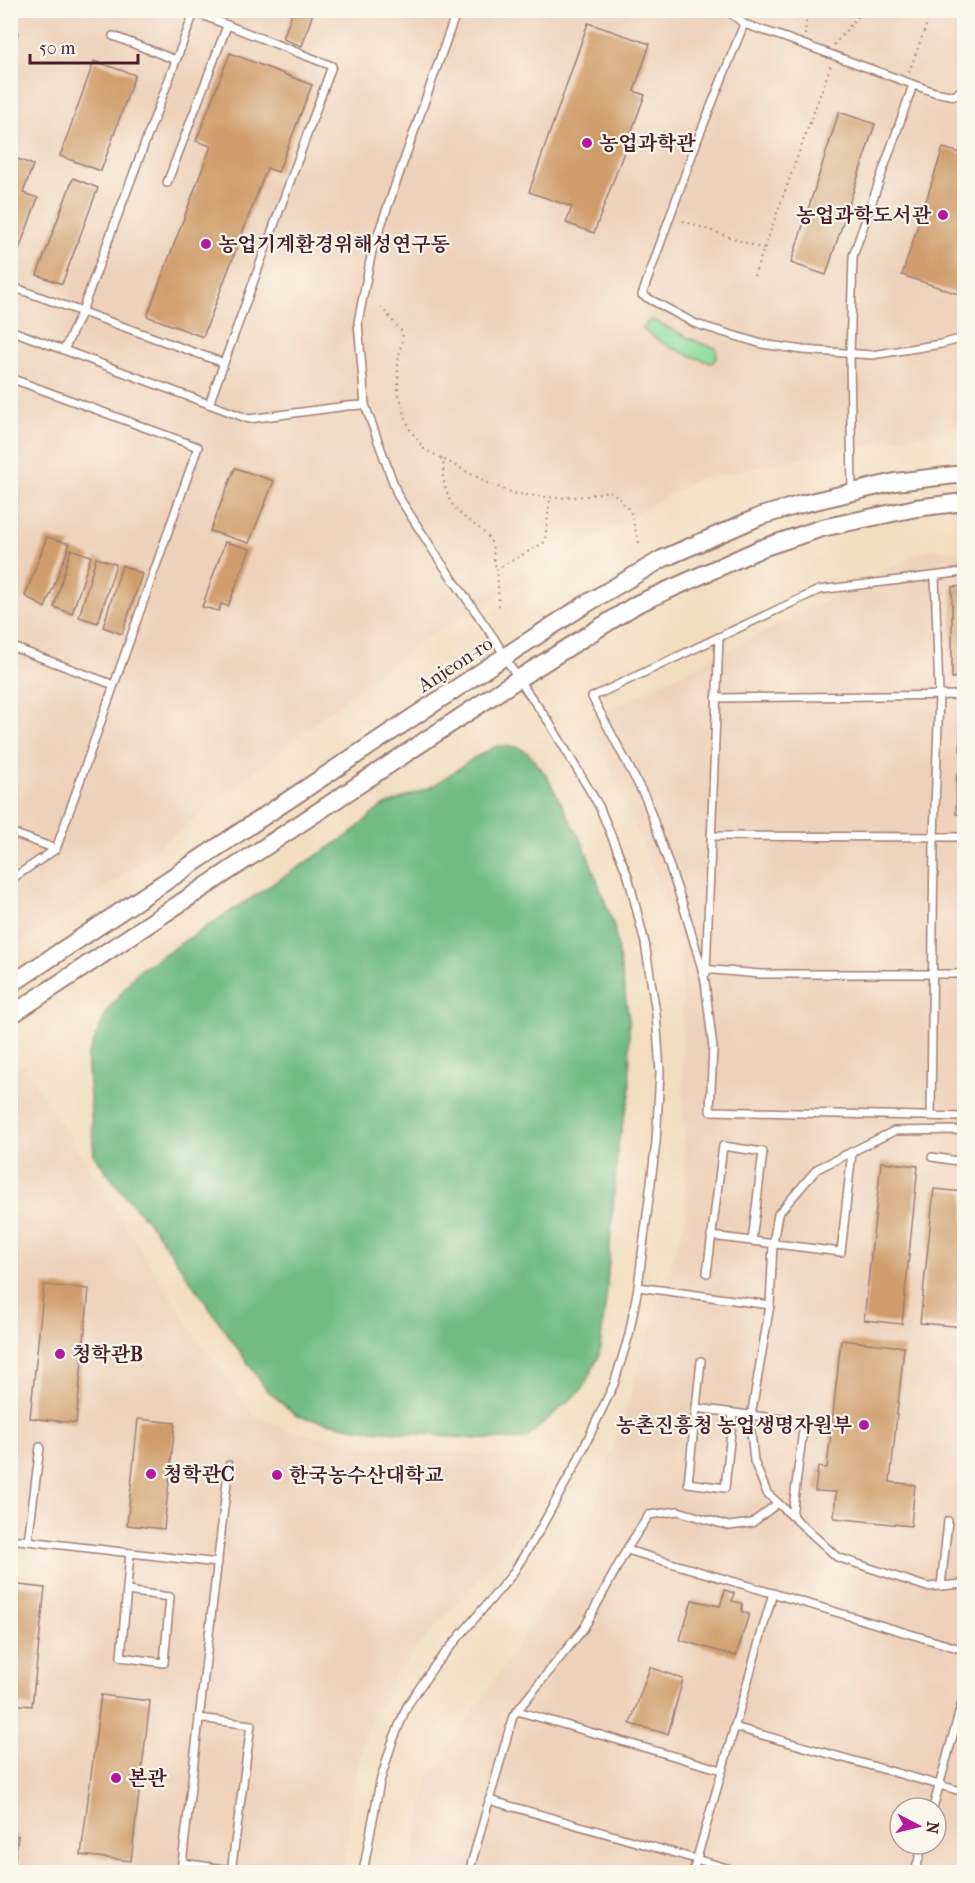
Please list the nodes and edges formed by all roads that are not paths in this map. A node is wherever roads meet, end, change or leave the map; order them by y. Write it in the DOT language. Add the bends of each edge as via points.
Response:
graph roads {
  1 [pos="457,10"];
  2 [pos="727,10"];
  3 [pos="194,11"];
  4 [pos="744,24"];
  5 [pos="227,26"];
  6 [pos="113,36"];
  7 [pos="176,60"];
  8 [pos="913,85"];
  9 [pos="964,87"];
  10 [pos="167,183"];
  11 [pos="10,286"];
  12 [pos="81,313"];
  13 [pos="12,331"];
  14 [pos="964,338"];
  15 [pos="10,343"];
  16 [pos="64,350"];
  17 [pos="850,354"];
  18 [pos="224,363"];
  19 [pos="10,378"];
  20 [pos="209,405"];
  21 [pos="365,405"];
  22 [pos="964,474"];
  23 [pos="852,491"];
  24 [pos="964,502"];
  25 [pos="964,572"];
  26 [pos="934,576"];
  27 [pos="719,637"];
  28 [pos="10,646"];
  29 [pos="504,657"];
  30 [pos="518,679"];
  31 [pos="114,685"];
  32 [pos="939,695"];
  33 [pos="964,695"];
  34 [pos="716,698"];
  35 [pos="10,832"];
  36 [pos="711,836"];
  37 [pos="964,837"];
  38 [pos="934,838"];
  39 [pos="56,849"];
  40 [pos="10,880"];
  41 [pos="704,969"];
  42 [pos="933,974"];
  43 [pos="964,974"];
  44 [pos="10,986"];
  45 [pos="10,1016"];
  46 [pos="931,1116"];
  47 [pos="964,1116"];
  48 [pos="964,1130"];
  49 [pos="852,1152"];
  50 [pos="932,1157"];
  51 [pos="964,1162"];
  52 [pos="711,1236"];
  53 [pos="752,1241"];
  54 [pos="773,1244"];
  55 [pos="707,1273"];
  56 [pos="638,1287"];
  57 [pos="770,1305"];
  58 [pos="701,1361"];
  59 [pos="696,1408"];
  60 [pos="733,1413"];
  61 [pos="751,1415"];
  62 [pos="40,1448"];
  63 [pos="229,1465"];
  64 [pos="778,1503"];
  65 [pos="792,1516"];
  66 [pos="948,1521"];
  67 [pos="10,1539"];
  68 [pos="28,1541"];
  69 [pos="627,1550"];
  70 [pos="130,1553"];
  71 [pos="218,1563"];
  72 [pos="964,1584"];
  73 [pos="941,1586"];
  74 [pos="127,1591"];
  75 [pos="773,1593"];
  76 [pos="964,1650"];
  77 [pos="964,1695"];
  78 [pos="517,1711"];
  79 [pos="199,1718"];
  80 [pos="734,1727"];
  81 [pos="722,1770"];
  82 [pos="939,1785"];
  83 [pos="964,1792"];
  84 [pos="936,1796"];
  85 [pos="489,1800"];
  86 [pos="920,1856"];
  87 [pos="696,1860"];
  88 [pos="182,1863"];
  89 [pos="231,1871"];
  90 [pos="181,1872"];
  91 [pos="363,1872"];
  92 [pos="469,1872"];
  93 [pos="693,1872"];
  94 [pos="741,1872"];
  95 [pos="915,1872"];
  1 -- 21 [label="lane" via="372,251 358,322"];
  2 -- 4 [label="lane"];
  3 -- 5 [label="lane"];
  3 -- 7 [label="lane"];
  4 -- 8 [label="lane"];
  4 -- 17 [label="lane" via="642,295 696,324 762,344"];
  5 -- 10 [label="lane"];
  5 -- 18 [label="lane" via="332,66"];
  6 -- 7 [label="lane"];
  7 -- 12 [label="lane"];
  8 -- 9 [label="lane" via="955,96"];
  8 -- 17 [label="lane" via="853,256"];
  11 -- 12 [label="lane"];
  12 -- 16 [label="lane"];
  12 -- 18 [label="lane"];
  13 -- 15 [label="lane"];
  13 -- 16 [label="lane"];
  14 -- 17 [label="lane" via="872,355"];
  16 -- 20 [label="lane"];
  17 -- 23 [label="lane"];
  18 -- 20 [label="lane"];
  19 -- 31 [label="lane" via="198,447"];
  20 -- 21 [label="lane" via="249,419"];
  21 -- 29 [label="lane" via="398,496"];
  22 -- 23 [label="street, Anjeon-ro" via="904,480"];
  23 -- 29 [label="street, Anjeon-ro" via="761,516 662,559"];
  24 -- 30 [label="street" via="822,528 762,548 638,604"];
  25 -- 26 [label="lane"];
  26 -- 27 [label="lane" via="819,590"];
  26 -- 32 [label="lane"];
  27 -- 34 [label="lane"];
  27 -- 41 [label="lane" via="592,697 646,799"];
  28 -- 31 [label="lane"];
  29 -- 30 [label="lane"];
  29 -- 44 [label="street, Anjeon-ro"];
  30 -- 45 [label="street"];
  30 -- 56 [label="lane" via="569,752 599,806 628,876 645,943 660,1072 656,1142"];
  31 -- 39 [label="lane"];
  32 -- 33 [label="lane"];
  32 -- 34 [label="lane"];
  32 -- 38 [label="lane"];
  34 -- 36 [label="lane"];
  35 -- 39 [label="lane"];
  36 -- 38 [label="lane"];
  36 -- 41 [label="lane"];
  37 -- 38 [label="lane"];
  38 -- 42 [label="lane"];
  39 -- 40 [label="lane"];
  41 -- 42 [label="lane" via="760,974"];
  41 -- 46 [label="lane" via="713,1048 710,1111"];
  42 -- 43 [label="lane"];
  42 -- 46 [label="lane"];
  46 -- 47 [label="lane"];
  48 -- 49 [label="lane" via="894,1131"];
  49 -- 54 [label="lane" via="817,1169 778,1214"];
  49 -- 54 [label="lane" via="841,1252"];
  50 -- 51 [label="lane"];
  52 -- 53 [label="lane"];
  52 -- 53 [label="lane" via="723,1146 763,1152"];
  52 -- 55 [label="lane"];
  53 -- 54 [label="lane"];
  54 -- 57 [label="lane"];
  56 -- 57 [label="lane"];
  56 -- 91 [label="lane" via="614,1384 538,1533 511,1576 435,1665 407,1706 380,1782"];
  57 -- 61 [label="lane"];
  58 -- 59 [label="lane"];
  59 -- 60 [label="lane"];
  59 -- 60 [label="lane" via="688,1484 725,1488"];
  60 -- 61 [label="lane"];
  61 -- 64 [label="lane" via="754,1461 767,1493"];
  61 -- 65 [label="lane" via="804,1422"];
  62 -- 68 [label="lane"];
  63 -- 71 [label="lane"];
  64 -- 65 [label="lane"];
  64 -- 69 [label="lane" via="752,1523 729,1526 678,1511 650,1515"];
  65 -- 73 [label="lane" via="837,1557 927,1587"];
  66 -- 73 [label="lane"];
  67 -- 68 [label="lane"];
  68 -- 70 [label="lane"];
  69 -- 75 [label="lane"];
  69 -- 78 [label="lane" via="584,1628"];
  70 -- 71 [label="lane"];
  70 -- 74 [label="lane"];
  71 -- 79 [label="lane"];
  72 -- 73 [label="lane"];
  74 -- 74 [label="lane" via="121,1657 164,1663 170,1597"];
  75 -- 76 [label="lane"];
  75 -- 80 [label="lane"];
  77 -- 82 [label="lane"];
  78 -- 81 [label="lane"];
  78 -- 85 [label="lane"];
  79 -- 88 [label="lane"];
  79 -- 89 [label="lane" via="251,1725"];
  80 -- 81 [label="lane"];
  80 -- 82 [label="lane"];
  81 -- 87 [label="lane"];
  82 -- 83 [label="lane"];
  82 -- 84 [label="lane"];
  85 -- 87 [label="lane"];
  85 -- 92 [label="lane"];
  86 -- 95 [label="lane"];
  87 -- 93 [label="lane"];
  87 -- 94 [label="lane"];
  88 -- 89 [label="lane"];
  88 -- 90 [label="lane"];
}
